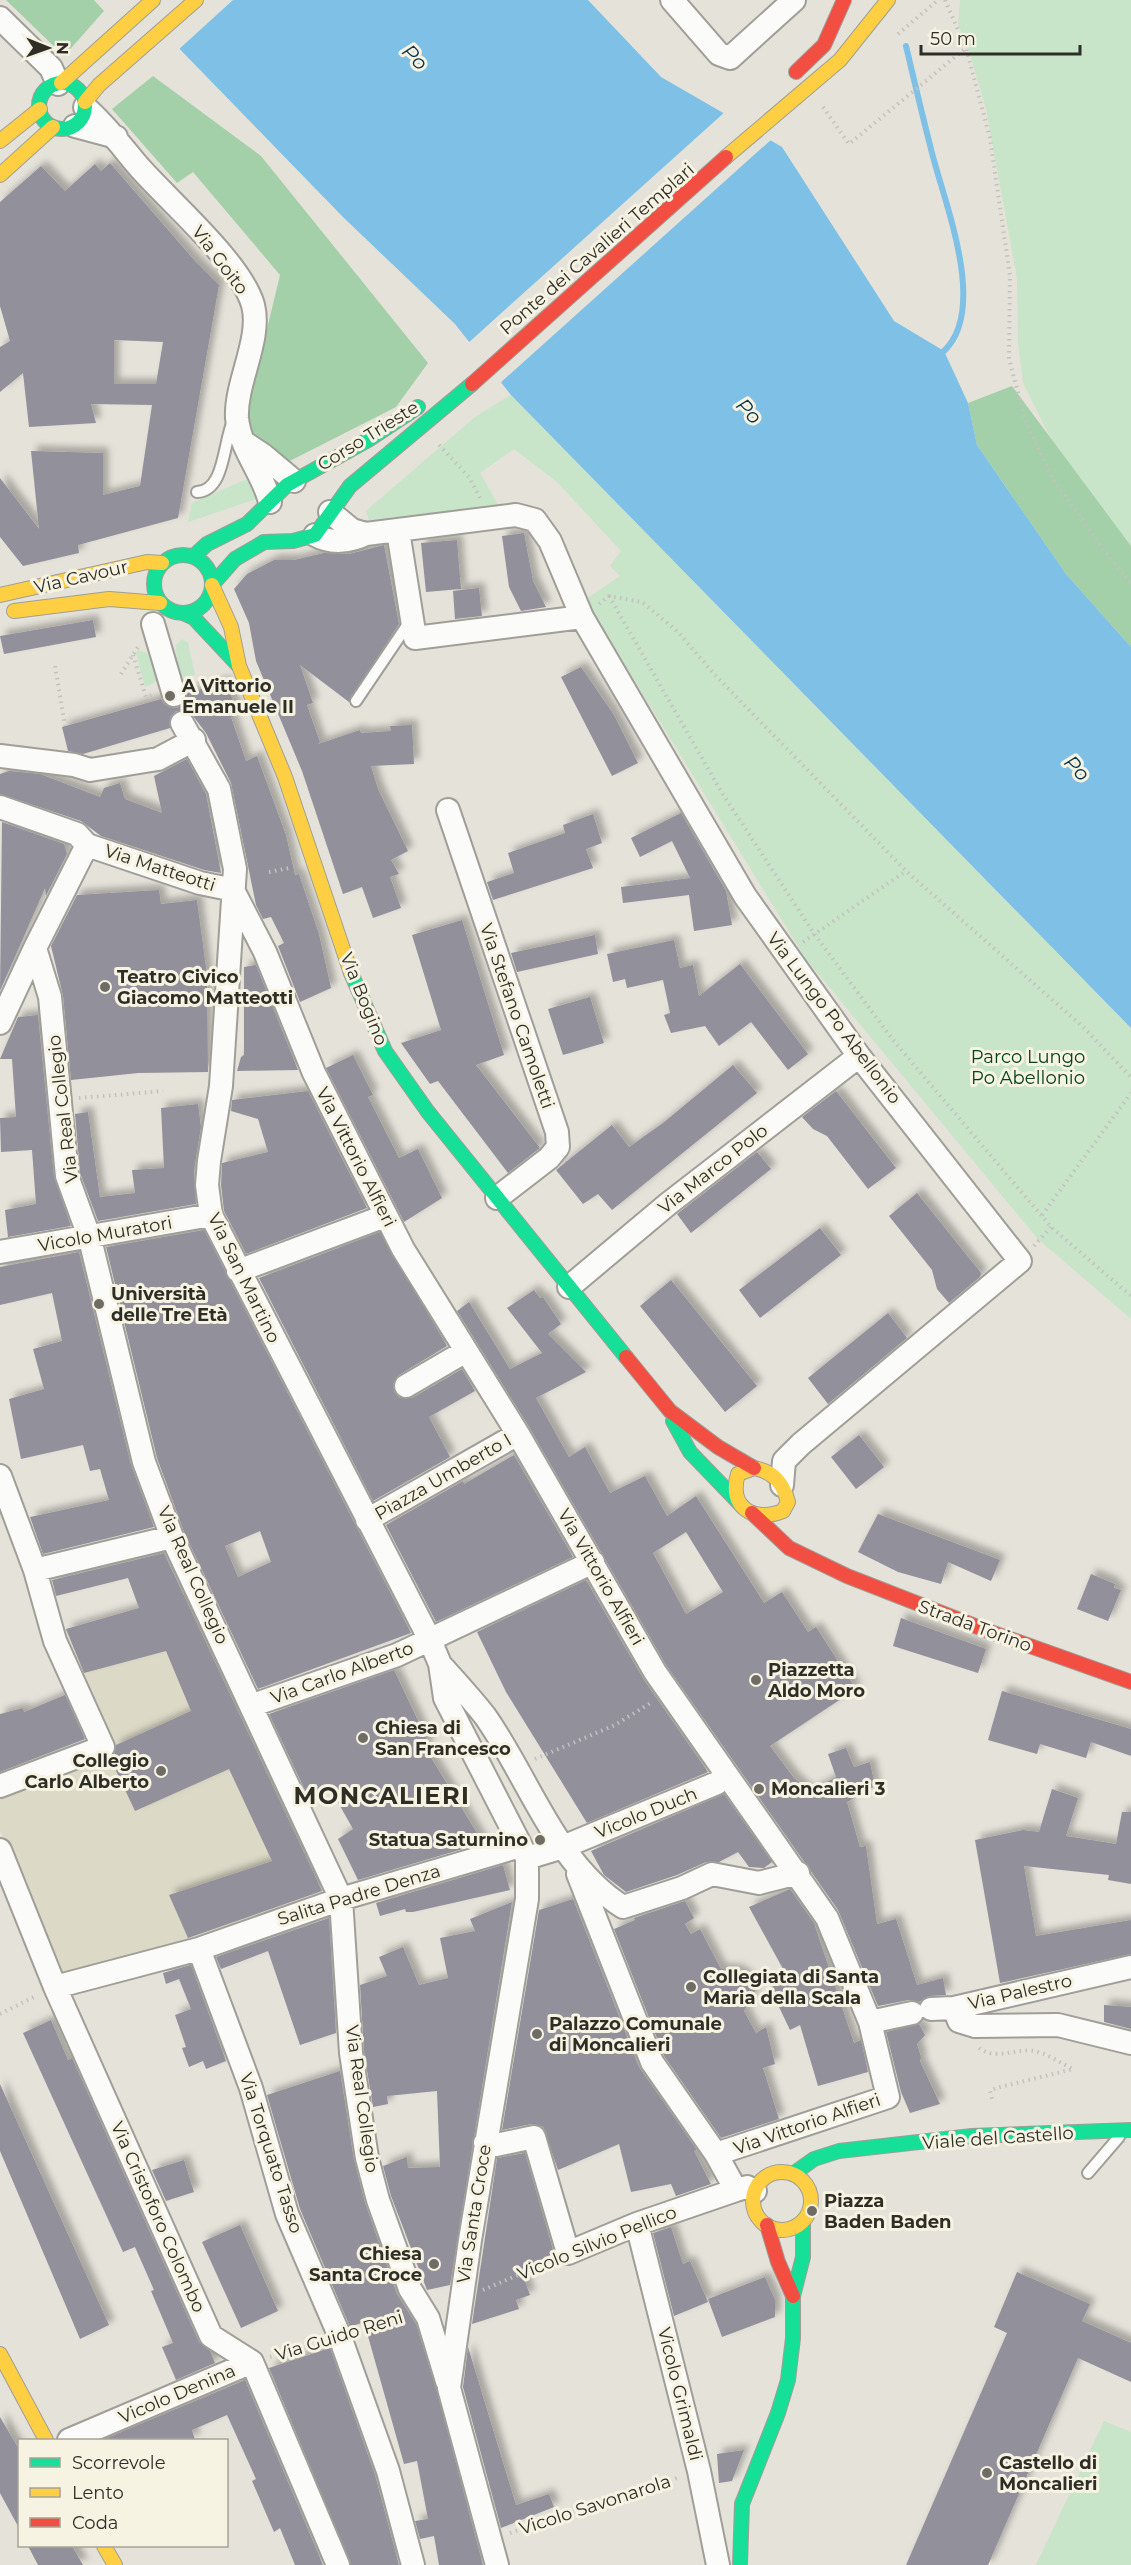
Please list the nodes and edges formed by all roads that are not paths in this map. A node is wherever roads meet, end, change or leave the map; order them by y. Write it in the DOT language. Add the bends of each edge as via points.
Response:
graph roads {
  1 [pos="153,0"];
  2 [pos="196,0"];
  3 [pos="672,0"];
  4 [pos="794,0"];
  5 [pos="844,0"];
  6 [pos="888,0"];
  7 [pos="0,18"];
  8 [pos="788,80"];
  9 [pos="59,83"];
  10 [pos="40,110"];
  11 [pos="74,115"];
  12 [pos="0,141"];
  13 [pos="0,175"];
  14 [pos="431,396"];
  15 [pos="452,402"];
  16 [pos="237,415"];
  17 [pos="245,443"];
  18 [pos="197,492"];
  19 [pos="316,493"];
  20 [pos="270,502"];
  21 [pos="398,531"];
  22 [pos="366,534"];
  23 [pos="315,535"];
  24 [pos="194,556"];
  25 [pos="162,563"];
  26 [pos="212,585"];
  27 [pos="0,595"];
  28 [pos="0,613"];
  29 [pos="183,613"];
  30 [pos="156,614"];
  31 [pos="582,617"];
  32 [pos="414,628"];
  33 [pos="239,666"];
  34 [pos="174,696"];
  35 [pos="356,701"];
  36 [pos="4,760"];
  37 [pos="0,807"];
  38 [pos="448,810"];
  39 [pos="87,845"];
  40 [pos="234,890"];
  41 [pos="35,948"];
  42 [pos="0,1023"];
  43 [pos="859,1056"];
  44 [pos="497,1198"];
  45 [pos="211,1215"];
  46 [pos="385,1216"];
  47 [pos="90,1239"];
  48 [pos="0,1252"];
  49 [pos="238,1271"];
  50 [pos="569,1287"];
  51 [pos="466,1352"];
  52 [pos="406,1386"];
  53 [pos="670,1412"];
  54 [pos="518,1434"];
  55 [pos="801,1444"];
  56 [pos="757,1468"];
  57 [pos="0,1476"];
  58 [pos="785,1494"];
  59 [pos="747,1510"];
  60 [pos="367,1520"];
  61 [pos="790,1520"];
  62 [pos="172,1537"];
  63 [pos="802,1538"];
  64 [pos="593,1562"];
  65 [pos="822,1563"];
  66 [pos="35,1570"];
  67 [pos="430,1640"];
  68 [pos="440,1664"];
  69 [pos="1131,1682"];
  70 [pos="253,1705"];
  71 [pos="726,1775"];
  72 [pos="0,1786"];
  73 [pos="0,1850"];
  74 [pos="524,1852"];
  75 [pos="569,1855"];
  76 [pos="798,1873"];
  77 [pos="341,1899"];
  78 [pos="199,1949"];
  79 [pos="1131,1967"];
  80 [pos="55,1987"];
  81 [pos="954,2008"];
  82 [pos="870,2022"];
  83 [pos="1131,2043"];
  84 [pos="1128,2130"];
  85 [pos="485,2143"];
  86 [pos="865,2150"];
  87 [pos="716,2154"];
  88 [pos="841,2164"];
  89 [pos="1088,2173"];
  90 [pos="793,2174"];
  91 [pos="821,2183"];
  92 [pos="745,2191"];
  93 [pos="810,2194"];
  94 [pos="803,2221"];
  95 [pos="637,2224"];
  96 [pos="767,2225"];
  97 [pos="793,2296"];
  98 [pos="0,2354"];
  99 [pos="252,2362"];
  100 [pos="449,2388"];
  101 [pos="45,2439"];
  102 [pos="71,2439"];
  103 [pos="106,2547"];
  104 [pos="115,2565"];
  105 [pos="338,2565"];
  106 [pos="413,2565"];
  107 [pos="497,2565"];
  108 [pos="718,2565"];
  109 [pos="740,2565"];
  1 -- 9 [label="main road"];
  2 -- 11 [label="main road" via="99,85"];
  3 -- 4 [label="street" via="719,54 730,58"];
  5 -- 8 [label="main road" via="824,45"];
  6 -- 15 [label="main road, Ponte dei Cavalieri Templari" via="840,60"];
  7 -- 9 [label="street" via="51,68"];
  9 -- 10 [label="main road" via="43,94"];
  9 -- 11 [label="main road" via="76,87"];
  10 -- 11 [label="main road" via="42,117"];
  10 -- 12 [label="main road"];
  11 -- 13 [label="main road"];
  11 -- 16 [label="street, Via Goito" via="116,137 237,276 253,306 255,323"];
  14 -- 19 [label="main road, Corso Trieste" via="368,440"];
  15 -- 19 [label="main road, Corso Trieste" via="350,486"];
  16 -- 17 [label="street, Via Goito"];
  16 -- 18 [label="lane" via="217,481 208,490"];
  17 -- 19 [label="street"];
  17 -- 20 [label="street, Via Goito"];
  19 -- 20 [label="main road"];
  19 -- 22 [label="street" via="352,530"];
  19 -- 23 [label="main road"];
  20 -- 24 [label="main road" via="247,524 207,544"];
  21 -- 22 [label="street"];
  21 -- 31 [label="street, Via Lungo Po Abellonio" via="492,518 535,520 550,542"];
  21 -- 32 [label="street"];
  22 -- 23 [label="street" via="331,541"];
  23 -- 26 [label="main road" via="264,542 235,559"];
  24 -- 25 [label="main road" via="177,555"];
  24 -- 26 [label="main road" via="208,567"];
  25 -- 27 [label="main road, Via Cavour" via="147,562"];
  25 -- 30 [label="main road" via="154,578"];
  26 -- 29 [label="main road" via="206,601 192,612"];
  26 -- 33 [label="main road, Via Bogino" via="231,627"];
  28 -- 30 [label="main road, Via Cavour" via="109,599"];
  29 -- 30 [label="main road"];
  29 -- 33 [label="main road, Via Bogino" via="194,618"];
  30 -- 34 [label="street"];
  31 -- 32 [label="street"];
  31 -- 43 [label="street, Via Lungo Po Abellonio" via="745,896"];
  32 -- 35 [label="lane"];
  33 -- 44 [label="main road, Via Bogino" via="285,777 372,1025 405,1081"];
  36 -- 40 [label="street, Via San Martino" via="74,765 90,770 158,759 188,731 219,789 235,869"];
  37 -- 39 [label="street" via="77,834"];
  38 -- 44 [label="street, Via Stefano Camoletti" via="557,1132 558,1147 549,1158"];
  39 -- 40 [label="street, Via Matteotti" via="200,883"];
  39 -- 41 [label="street"];
  40 -- 45 [label="street, Via San Martino" via="221,1086 208,1169"];
  40 -- 46 [label="street, Via Vittorio Alfieri" via="265,952 314,1073"];
  41 -- 42 [label="street"];
  41 -- 47 [label="street, Via Real Collegio" via="50,997 67,1176"];
  43 -- 50 [label="street, Via Marco Polo" via="677,1197"];
  43 -- 55 [label="street, Via Lungo Po Abellonio" via="1020,1261"];
  44 -- 50 [label="main road, Via Bogino"];
  45 -- 47 [label="street, Vicolo Muratori"];
  45 -- 49 [label="street, Via San Martino"];
  46 -- 49 [label="street"];
  46 -- 51 [label="street, Via Vittorio Alfieri"];
  47 -- 48 [label="street, Vicolo Muratori"];
  47 -- 62 [label="street, Via Real Collegio" via="144,1462"];
  49 -- 60 [label="street, Via San Martino"];
  50 -- 53 [label="main road, Strada Torino"];
  51 -- 52 [label="street"];
  51 -- 54 [label="street, Via Vittorio Alfieri"];
  53 -- 56 [label="main road, Strada Torino" via="718,1447"];
  53 -- 59 [label="main road, Strada Torino" via="690,1452"];
  54 -- 60 [label="street, Piazza Umberto I"];
  54 -- 64 [label="street, Via Vittorio Alfieri"];
  55 -- 56 [label="street, Via Lungo Po Abellonio" via="782,1450"];
  55 -- 58 [label="street, Via Lungo Po Abellonio" via="784,1461"];
  56 -- 58 [label="main road, Strada Torino" via="772,1473"];
  56 -- 59 [label="main road" via="738,1474 734,1480 734,1489"];
  57 -- 66 [label="street"];
  58 -- 59 [label="main road" via="784,1511 778,1515"];
  58 -- 61 [label="main road"];
  59 -- 65 [label="main road, Strada Torino" via="789,1548"];
  60 -- 67 [label="street, Via San Martino"];
  62 -- 66 [label="street"];
  62 -- 70 [label="street, Via Real Collegio"];
  63 -- 65 [label="main road, Strada Torino"];
  64 -- 67 [label="street, Via Carlo Alberto"];
  64 -- 71 [label="street, Via Vittorio Alfieri" via="656,1672"];
  65 -- 69 [label="main road, Strada Torino" via="911,1602"];
  66 -- 72 [label="street" via="56,1641 103,1747"];
  67 -- 68 [label="street, Via San Martino"];
  67 -- 70 [label="street, Via Carlo Alberto"];
  68 -- 74 [label="street" via="444,1698"];
  68 -- 75 [label="street" via="485,1716"];
  70 -- 77 [label="street, Via Real Collegio"];
  71 -- 75 [label="street, Vicolo Duch" via="717,1784"];
  71 -- 76 [label="street, Via Vittorio Alfieri"];
  73 -- 80 [label="street, Via Cristoforo Colombo"];
  74 -- 75 [label="street, Vicolo Duch"];
  74 -- 77 [label="street, Salita Padre Denza"];
  74 -- 85 [label="street, Via Santa Croce" via="527,1899"];
  75 -- 76 [label="street" via="595,1888 623,1907 712,1874 759,1883"];
  75 -- 87 [label="street" via="652,2062"];
  76 -- 82 [label="street, Via Vittorio Alfieri" via="827,1918"];
  77 -- 78 [label="street, Salita Padre Denza"];
  77 -- 100 [label="street, Via Real Collegio" via="351,2053 368,2158 382,2211 410,2289 428,2318"];
  78 -- 80 [label="street"];
  78 -- 106 [label="street, Via Torquato Tasso" via="251,2088 287,2214 340,2337 388,2471"];
  79 -- 81 [label="street, Via Palestro"];
  80 -- 99 [label="street, Via Cristoforo Colombo" via="211,2336"];
  81 -- 82 [label="street"];
  81 -- 83 [label="street, Via Palestro" via="959,2021 975,2026 1058,2025"];
  82 -- 87 [label="street, Via Vittorio Alfieri" via="888,2097"];
  84 -- 86 [label="main road, Viale del Castello" via="972,2136"];
  84 -- 89 [label="lane"];
  85 -- 95 [label="street, Vicolo Silvio Pellico" via="496,2145 534,2137 568,2253"];
  85 -- 100 [label="street, Via Santa Croce"];
  86 -- 88 [label="main road, Viale del Castello"];
  86 -- 90 [label="main road, Viale del Castello" via="839,2151 813,2159"];
  87 -- 92 [label="street"];
  90 -- 92 [label="main road" via="766,2176"];
  90 -- 93 [label="main road" via="807,2185"];
  91 -- 93 [label="main road"];
  92 -- 95 [label="street, Vicolo Silvio Pellico"];
  92 -- 96 [label="main road"];
  93 -- 94 [label="main road"];
  94 -- 96 [label="main road" via="786,2229"];
  94 -- 97 [label="main road" via="803,2257"];
  95 -- 108 [label="street, Vicolo Grimaldi" via="699,2471"];
  96 -- 97 [label="main road"];
  97 -- 109 [label="main road" via="788,2380 742,2504"];
  98 -- 101 [label="main road"];
  99 -- 102 [label="street, Vicolo Denina"];
  99 -- 105 [label="street"];
  100 -- 107 [label="street, Via Santa Croce"];
  103 -- 104 [label="main road"];
}
